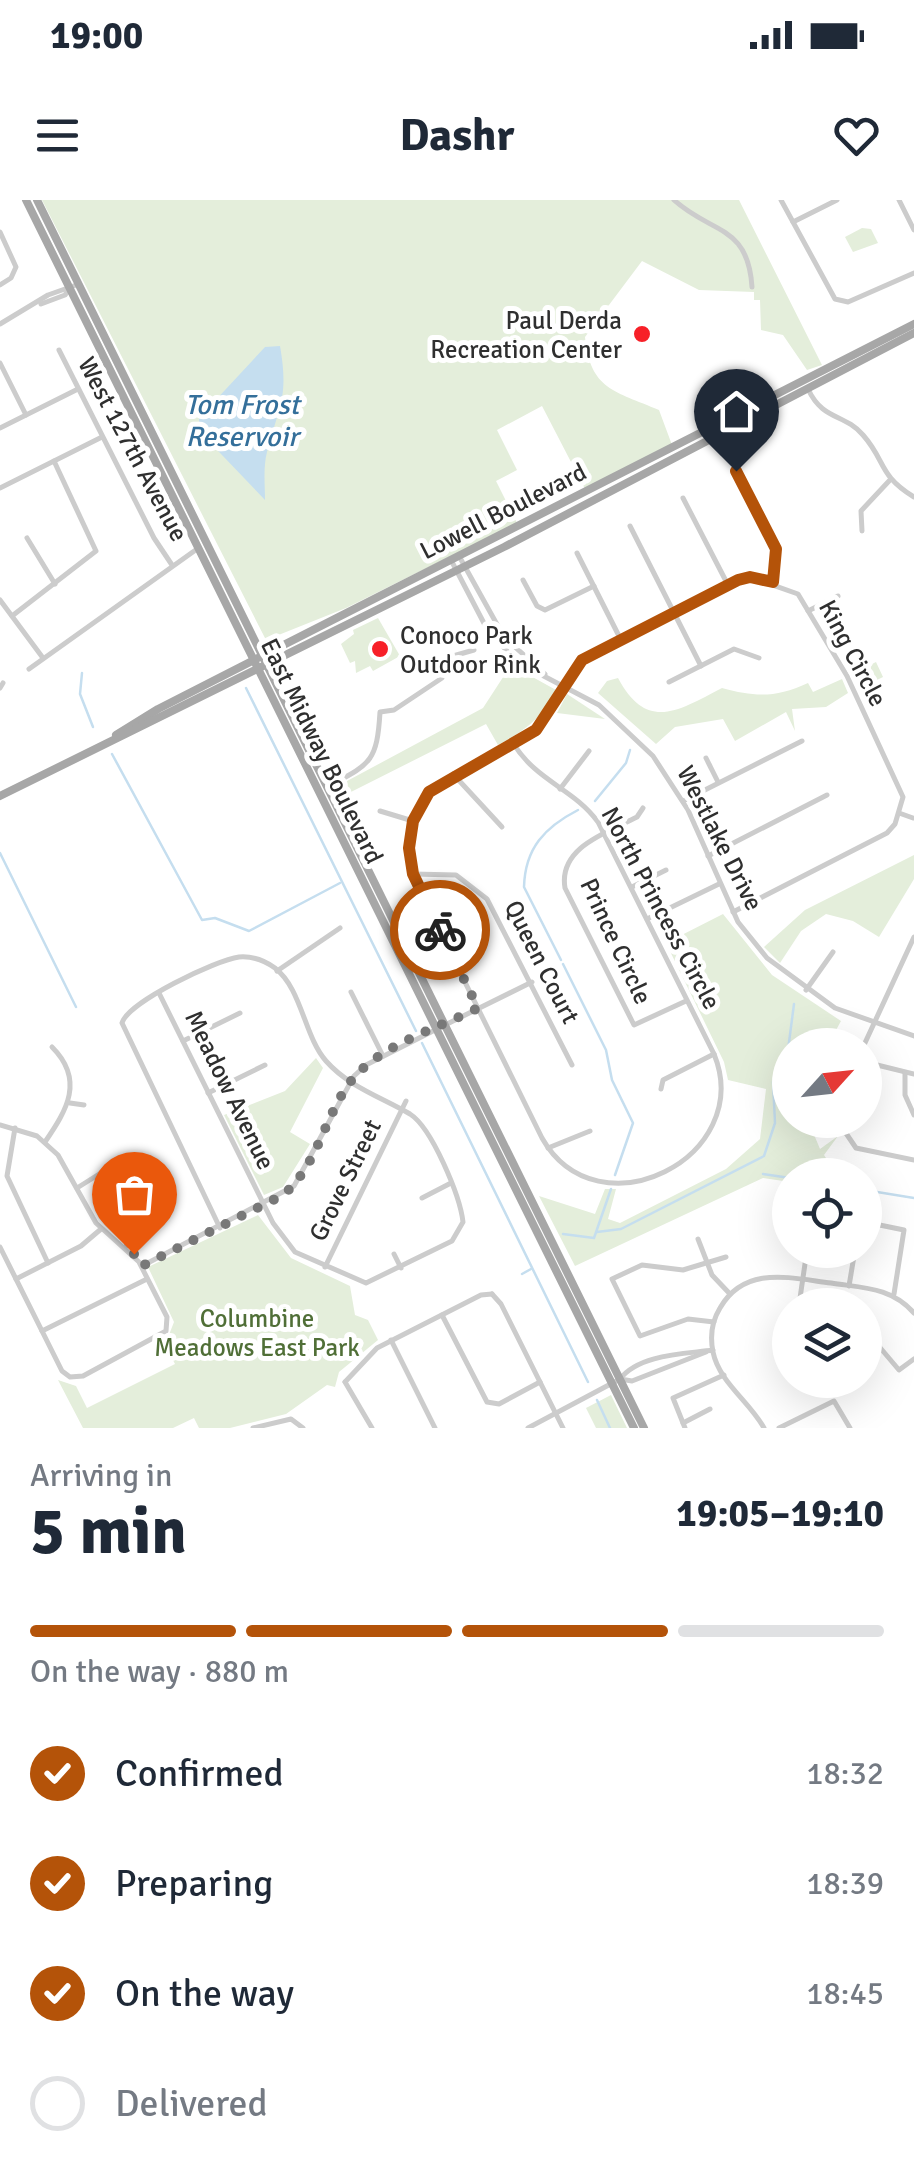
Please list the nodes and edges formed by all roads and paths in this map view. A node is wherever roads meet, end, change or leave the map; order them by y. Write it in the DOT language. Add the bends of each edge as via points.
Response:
graph roads {
  1 [pos="26,200"];
  2 [pos="37,200"];
  3 [pos="674,200"];
  4 [pos="781,200"];
  5 [pos="837,200"];
  6 [pos="899,200"];
  7 [pos="914,209"];
  8 [pos="905,213"];
  9 [pos="793,222"];
  10 [pos="914,230"];
  11 [pos="0,232"];
  12 [pos="914,273"];
  13 [pos="0,285"];
  14 [pos="74,286"];
  15 [pos="752,287"];
  16 [pos="0,324"];
  17 [pos="914,324"];
  18 [pos="914,334"];
  19 [pos="59,350"];
  20 [pos="0,362"];
  21 [pos="806,385"];
  22 [pos="78,389"];
  23 [pos="26,415"];
  24 [pos="0,428"];
  25 [pos="102,437"];
  26 [pos="680,444"];
  27 [pos="54,461"];
  28 [pos="649,470"];
  29 [pos="736,471"];
  30 [pos="889,480"];
  31 [pos="0,488"];
  32 [pos="914,497"];
  33 [pos="682,498"];
  34 [pos="630,526"];
  35 [pos="862,531"];
  36 [pos="27,538"];
  37 [pos="204,546"];
  38 [pos="577,553"];
  39 [pos="455,558"];
  40 [pos="172,565"];
  41 [pos="460,568"];
  42 [pos="431,570"];
  43 [pos="523,580"];
  44 [pos="773,582"];
  45 [pos="55,584"];
  46 [pos="594,586"];
  47 [pos="728,586"];
  48 [pos="406,595"];
  49 [pos="838,596"];
  50 [pos="0,600"];
  51 [pos="808,611"];
  52 [pos="674,612"];
  53 [pos="12,616"];
  54 [pos="621,640"];
  55 [pos="474,650"];
  56 [pos="758,658"];
  57 [pos="43,659"];
  58 [pos="262,663"];
  59 [pos="702,666"];
  60 [pos="29,669"];
  61 [pos="669,682"];
  62 [pos="565,684"];
  63 [pos="190,693"];
  64 [pos="161,719"];
  65 [pos="113,738"];
  66 [pos="802,741"];
  67 [pos="513,744"];
  68 [pos="589,751"];
  69 [pos="706,758"];
  70 [pos="453,774"];
  71 [pos="719,783"];
  72 [pos="324,788"];
  73 [pos="560,789"];
  74 [pos="826,795"];
  75 [pos="0,796"];
  76 [pos="684,801"];
  77 [pos="643,808"];
  78 [pos="380,810"];
  79 [pos="899,813"];
  80 [pos="913,818"];
  81 [pos="413,821"];
  82 [pos="502,827"];
  83 [pos="604,833"];
  84 [pos="708,856"];
  85 [pos="666,870"];
  86 [pos="413,874"];
  87 [pos="719,884"];
  88 [pos="632,887"];
  89 [pos="733,912"];
  90 [pos="648,919"];
  91 [pos="340,928"];
  92 [pos="914,937"];
  93 [pos="832,952"];
  94 [pos="278,971"];
  95 [pos="532,982"];
  96 [pos="806,990"];
  97 [pos="351,992"];
  98 [pos="159,993"];
  99 [pos="687,1000"];
  100 [pos="478,1008"];
  101 [pos="240,1012"];
  102 [pos="871,1024"];
  103 [pos="441,1026"];
  104 [pos="870,1028"];
  105 [pos="914,1036"];
  106 [pos="183,1041"];
  107 [pos="52,1047"];
  108 [pos="714,1054"];
  109 [pos="383,1056"];
  110 [pos="265,1065"];
  111 [pos="572,1065"];
  112 [pos="882,1066"];
  113 [pos="905,1072"];
  114 [pos="914,1074"];
  115 [pos="350,1081"];
  116 [pos="661,1089"];
  117 [pos="208,1092"];
  118 [pos="406,1101"];
  119 [pos="70,1102"];
  120 [pos="84,1105"];
  121 [pos="402,1110"];
  122 [pos="720,1113"];
  123 [pos="914,1115"];
  124 [pos="728,1116"];
  125 [pos="0,1126"];
  126 [pos="15,1128"];
  127 [pos="590,1131"];
  128 [pos="849,1138"];
  129 [pos="45,1142"];
  130 [pos="548,1148"];
  131 [pos="914,1160"];
  132 [pos="112,1166"];
  133 [pos="451,1183"];
  134 [pos="77,1188"];
  135 [pos="422,1198"];
  136 [pos="264,1205"];
  137 [pos="882,1225"];
  138 [pos="140,1226"];
  139 [pos="220,1228"];
  140 [pos="102,1229"];
  141 [pos="698,1238"];
  142 [pos="126,1246"];
  143 [pos="0,1248"];
  144 [pos="394,1254"];
  145 [pos="726,1257"];
  146 [pos="707,1262"];
  147 [pos="48,1263"];
  148 [pos="142,1266"];
  149 [pos="326,1268"];
  150 [pos="401,1268"];
  151 [pos="804,1268"];
  152 [pos="852,1268"];
  153 [pos="16,1279"];
  154 [pos="148,1279"];
  155 [pos="802,1279"];
  156 [pos="850,1286"];
  157 [pos="801,1288"];
  158 [pos="730,1294"];
  159 [pos="894,1294"];
  160 [pos="914,1313"];
  161 [pos="442,1314"];
  162 [pos="714,1322"];
  163 [pos="42,1332"];
  164 [pos="391,1340"];
  165 [pos="882,1350"];
  166 [pos="709,1351"];
  167 [pos="914,1359"];
  168 [pos="724,1375"];
  169 [pos="616,1381"];
  170 [pos="540,1382"];
  171 [pos="710,1409"];
  172 [pos="555,1412"];
  173 [pos="684,1426"];
  174 [pos="253,1428"];
  175 [pos="304,1428"];
  176 [pos="372,1428"];
  177 [pos="435,1428"];
  178 [pos="528,1428"];
  179 [pos="562,1428"];
  180 [pos="634,1428"];
  181 [pos="644,1428"];
  182 [pos="764,1428"];
  183 [pos="779,1428"];
  184 [pos="850,1428"];
  1 -- 14 [label="main road, East Midway Boulevard"];
  2 -- 14 [label="main road, East Midway Boulevard"];
  3 -- 15 [label="street" via="733,236 747,258"];
  4 -- 9 [label="street"];
  5 -- 9 [label="street"];
  6 -- 8 [label="street"];
  7 -- 8 [label="street"];
  8 -- 10 [label="street"];
  9 -- 12 [label="street" via="838,304"];
  11 -- 13 [label="street" via="16,266"];
  14 -- 16 [label="street"];
  14 -- 37 [label="main road, East Midway Boulevard"];
  17 -- 21 [label="main road, Lowell Boulevard"];
  18 -- 21 [label="main road, Lowell Boulevard"];
  19 -- 22 [label="street, West 127th Avenue"];
  20 -- 23 [label="street"];
  21 -- 26 [label="main road, Lowell Boulevard"];
  21 -- 28 [label="main road, Lowell Boulevard"];
  21 -- 30 [label="street" via="825,413 865,437"];
  22 -- 23 [label="street"];
  22 -- 25 [label="street, West 127th Avenue"];
  23 -- 24 [label="street"];
  25 -- 27 [label="street"];
  25 -- 40 [label="street, West 127th Avenue"];
  26 -- 28 [label="main road" via="679,452"];
  26 -- 39 [label="main road, Lowell Boulevard"];
  27 -- 31 [label="street"];
  27 -- 45 [label="street" via="98,552"];
  28 -- 41 [label="main road, Lowell Boulevard"];
  29 -- 44 [label="street" via="776,549"];
  30 -- 32 [label="street"];
  30 -- 35 [label="street" via="861,510"];
  33 -- 47 [label="street"];
  34 -- 52 [label="street"];
  36 -- 45 [label="street"];
  37 -- 40 [label="street"];
  37 -- 58 [label="main road, East Midway Boulevard"];
  38 -- 46 [label="street"];
  39 -- 41 [label="street, Westlake Drive"];
  39 -- 42 [label="main road, Lowell Boulevard"];
  40 -- 57 [label="street"];
  41 -- 48 [label="main road, Lowell Boulevard"];
  41 -- 62 [label="street, Westlake Drive" via="504,638"];
  42 -- 48 [label="main road"];
  42 -- 58 [label="main road, Lowell Boulevard"];
  43 -- 46 [label="street" via="543,610"];
  44 -- 47 [label="street" via="750,577"];
  44 -- 51 [label="street, King Circle" via="795,591"];
  45 -- 53 [label="street"];
  46 -- 54 [label="street"];
  47 -- 52 [label="street"];
  48 -- 58 [label="main road, Lowell Boulevard"];
  49 -- 51 [label="street"];
  50 -- 53 [label="street"];
  51 -- 79 [label="street, King Circle" via="901,788"];
  52 -- 54 [label="street"];
  52 -- 59 [label="street"];
  53 -- 57 [label="street"];
  54 -- 62 [label="street" via="577,663"];
  55 -- 72 [label="street" via="439,660 442,678 380,712 369,764"];
  56 -- 59 [label="street" via="738,648"];
  57 -- 60 [label="street"];
  58 -- 63 [label="main road, Lowell Boulevard"];
  58 -- 64 [label="main road, Lowell Boulevard"];
  58 -- 72 [label="main road, East Midway Boulevard"];
  59 -- 61 [label="street"];
  62 -- 67 [label="street" via="547,718"];
  62 -- 76 [label="street, Westlake Drive" via="639,739"];
  63 -- 64 [label="main road"];
  63 -- 65 [label="main road, Lowell Boulevard"];
  64 -- 65 [label="main road, Lowell Boulevard"];
  65 -- 75 [label="main road, Lowell Boulevard"];
  66 -- 71 [label="street"];
  67 -- 70 [label="street"];
  67 -- 73 [label="street, North Princess Circle" via="533,772"];
  68 -- 73 [label="street"];
  69 -- 71 [label="street"];
  70 -- 81 [label="street" via="429,792"];
  70 -- 82 [label="street"];
  71 -- 76 [label="street"];
  72 -- 103 [label="main road, East Midway Boulevard"];
  73 -- 83 [label="street, North Princess Circle"];
  74 -- 84 [label="street"];
  76 -- 84 [label="street, Westlake Drive"];
  77 -- 83 [label="street"];
  78 -- 81 [label="street"];
  79 -- 80 [label="street"];
  79 -- 89 [label="street" via="887,834"];
  81 -- 86 [label="street"];
  83 -- 88 [label="street, North Princess Circle"];
  83 -- 99 [label="street, Prince Circle" via="577,851 564,876 602,962 634,1025"];
  84 -- 87 [label="street, Westlake Drive"];
  85 -- 88 [label="street"];
  86 -- 95 [label="street, Queen Court" via="448,873 479,890"];
  86 -- 100 [label="street"];
  87 -- 89 [label="street, Westlake Drive"];
  87 -- 90 [label="street"];
  88 -- 90 [label="street, North Princess Circle"];
  89 -- 96 [label="street, Westlake Drive" via="759,950"];
  90 -- 99 [label="street, North Princess Circle"];
  91 -- 94 [label="street"];
  92 -- 102 [label="street"];
  93 -- 96 [label="street"];
  94 -- 98 [label="street" via="250,957"];
  94 -- 115 [label="street" via="324,1060"];
  95 -- 100 [label="street"];
  95 -- 111 [label="street, Queen Court"];
  96 -- 102 [label="street, Westlake Drive"];
  97 -- 109 [label="street"];
  98 -- 106 [label="street, Meadow Avenue"];
  98 -- 139 [label="street" via="128,1011 124,1036"];
  99 -- 108 [label="street, North Princess Circle"];
  100 -- 103 [label="street"];
  100 -- 130 [label="street"];
  101 -- 106 [label="street"];
  102 -- 104 [label="street"];
  102 -- 105 [label="street, Westlake Drive"];
  103 -- 109 [label="street"];
  103 -- 169 [label="main road, East Midway Boulevard"];
  106 -- 117 [label="street, Meadow Avenue"];
  107 -- 119 [label="street" via="69,1075"];
  108 -- 116 [label="street" via="663,1080"];
  108 -- 122 [label="street, North Princess Circle" via="722,1080"];
  109 -- 115 [label="street"];
  110 -- 117 [label="street"];
  112 -- 113 [label="street"];
  113 -- 114 [label="street"];
  113 -- 123 [label="street"];
  115 -- 121 [label="street"];
  115 -- 136 [label="street" via="301,1176"];
  117 -- 136 [label="street, Meadow Avenue"];
  118 -- 121 [label="street"];
  119 -- 120 [label="street"];
  119 -- 129 [label="street"];
  121 -- 133 [label="street" via="424,1127"];
  121 -- 149 [label="street, Grove Street"];
  122 -- 124 [label="street"];
  122 -- 130 [label="street" via="695,1150 627,1184 583,1179"];
  125 -- 126 [label="street"];
  126 -- 129 [label="street"];
  126 -- 147 [label="street" via="7,1176"];
  127 -- 130 [label="street"];
  128 -- 131 [label="street" via="856,1148"];
  129 -- 134 [label="street"];
  132 -- 134 [label="street"];
  133 -- 135 [label="street"];
  133 -- 150 [label="street, Meadow Avenue" via="460,1232"];
  134 -- 140 [label="street"];
  136 -- 139 [label="street"];
  136 -- 149 [label="street, Meadow Avenue" via="285,1243"];
  137 -- 159 [label="street" via="904,1230"];
  138 -- 142 [label="street"];
  139 -- 148 [label="street"];
  140 -- 142 [label="street"];
  140 -- 147 [label="street"];
  141 -- 146 [label="street"];
  142 -- 148 [label="street"];
  143 -- 153 [label="street"];
  144 -- 150 [label="street"];
  145 -- 146 [label="street"];
  146 -- 158 [label="street"];
  146 -- 162 [label="street" via="683,1270 642,1265 612,1282 640,1336 692,1318"];
  147 -- 153 [label="street"];
  148 -- 154 [label="street"];
  149 -- 150 [label="street, Meadow Avenue" via="366,1283"];
  151 -- 155 [label="street"];
  152 -- 156 [label="street"];
  153 -- 163 [label="street"];
  154 -- 163 [label="street"];
  154 -- 163 [label="street" via="167,1317 164,1335 83,1376 62,1370"];
  155 -- 156 [label="street"];
  155 -- 157 [label="street"];
  155 -- 158 [label="street" via="764,1276"];
  156 -- 159 [label="street"];
  158 -- 162 [label="street"];
  159 -- 160 [label="street"];
  161 -- 164 [label="street"];
  161 -- 170 [label="street" via="493,1291"];
  161 -- 170 [label="street" via="493,1408"];
  162 -- 166 [label="street"];
  164 -- 176 [label="street" via="342,1382"];
  164 -- 177 [label="street"];
  165 -- 167 [label="street" via="899,1370"];
  166 -- 168 [label="street"];
  166 -- 169 [label="street"];
  166 -- 169 [label="street" via="663,1357"];
  168 -- 173 [label="street" via="674,1396"];
  168 -- 182 [label="street"];
  169 -- 172 [label="street"];
  169 -- 180 [label="main road, East Midway Boulevard"];
  169 -- 181 [label="main road, East Midway Boulevard"];
  170 -- 172 [label="street"];
  171 -- 173 [label="street"];
  172 -- 178 [label="street"];
  172 -- 179 [label="street"];
  174 -- 175 [label="street" via="294,1419"];
  183 -- 184 [label="street" via="834,1401"];
}
